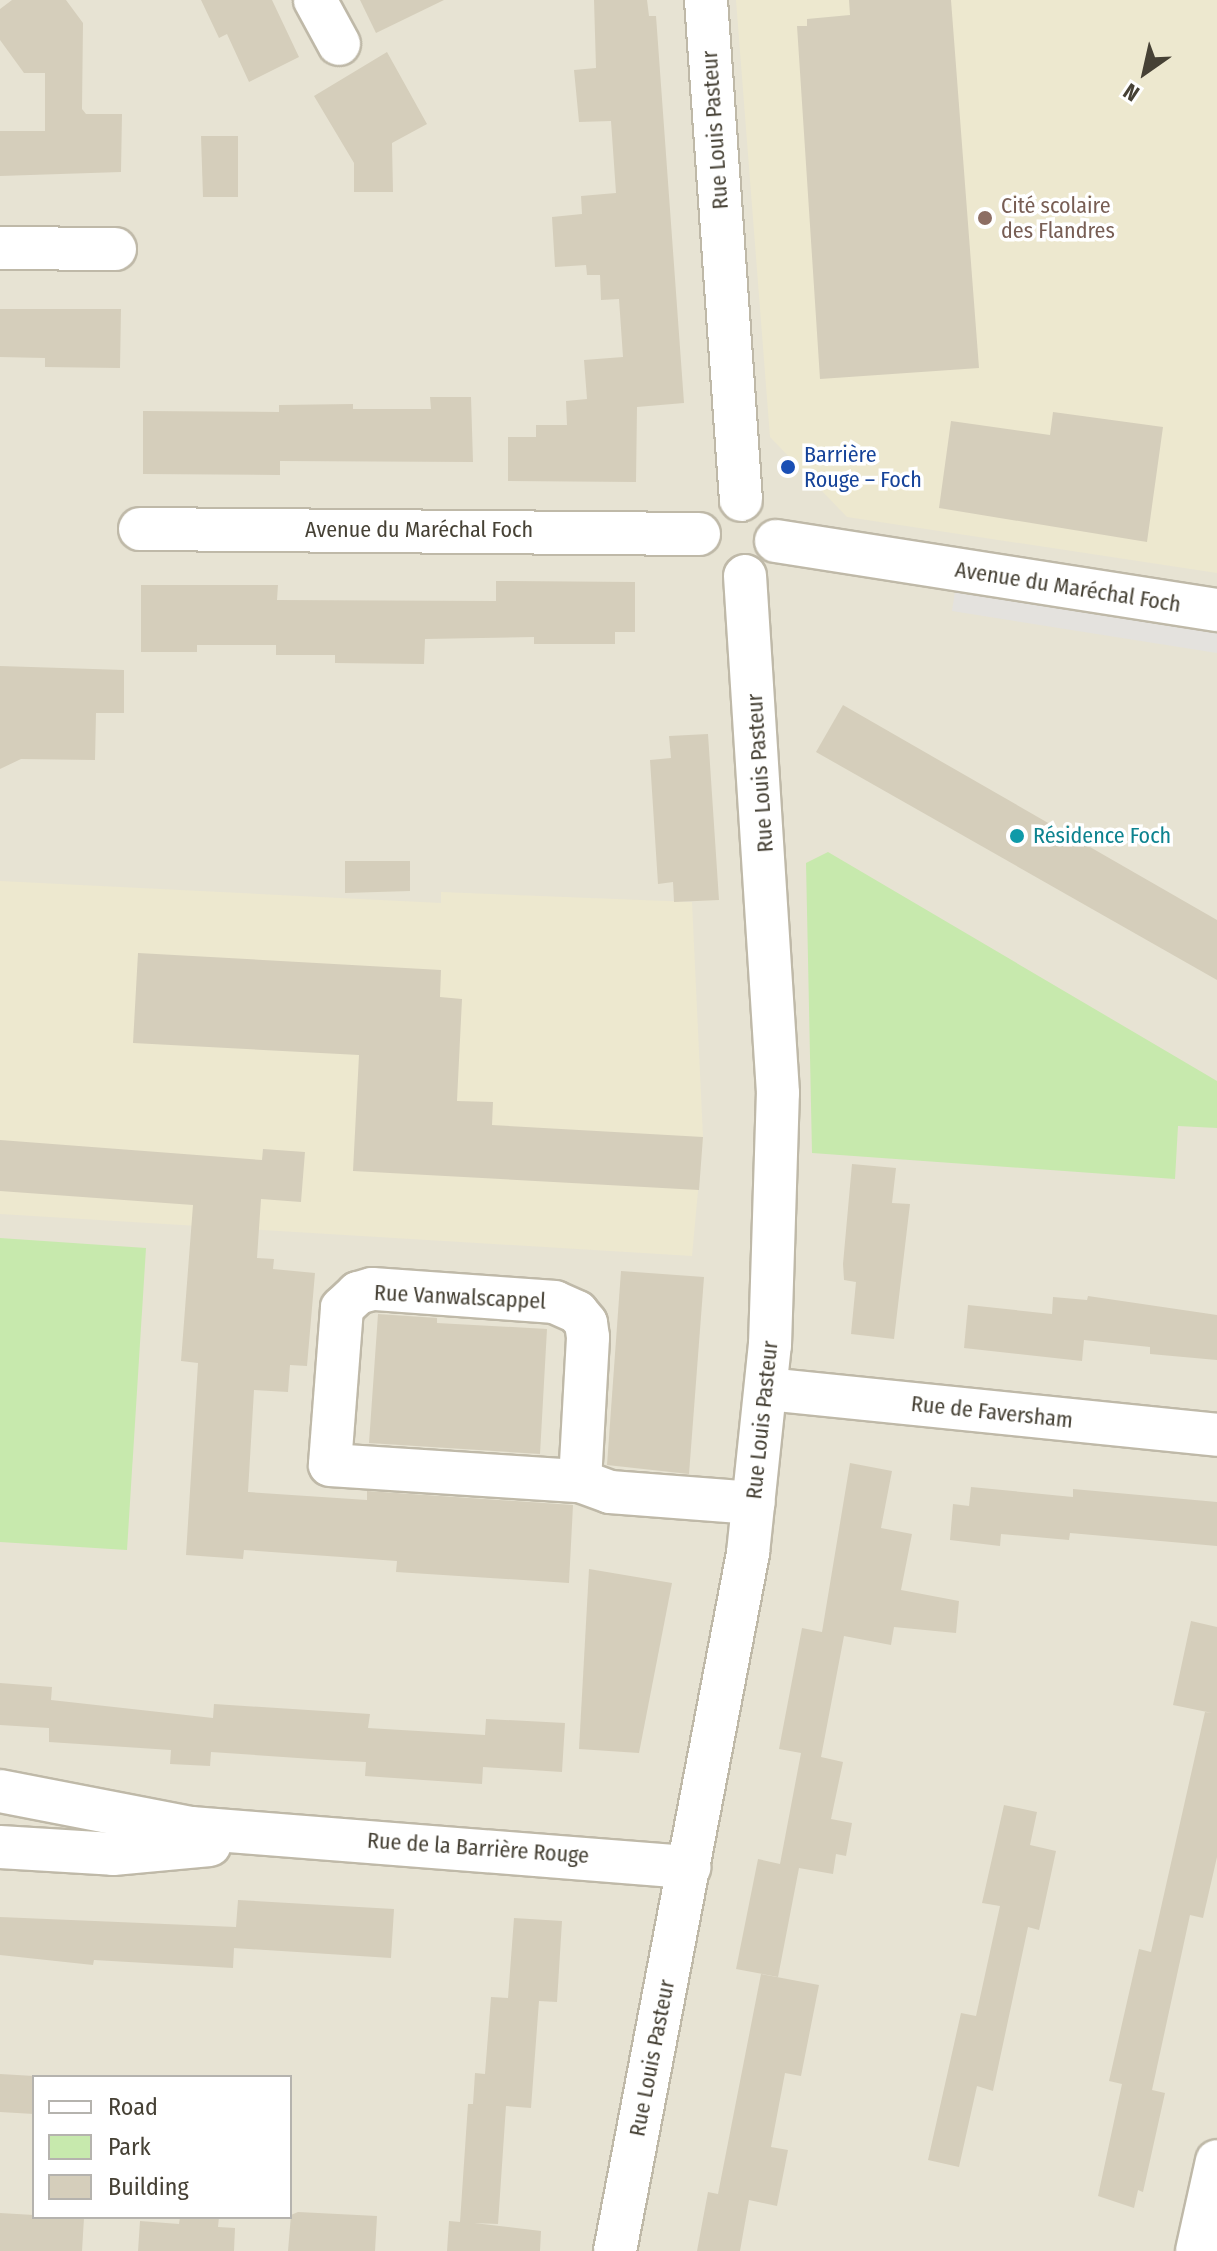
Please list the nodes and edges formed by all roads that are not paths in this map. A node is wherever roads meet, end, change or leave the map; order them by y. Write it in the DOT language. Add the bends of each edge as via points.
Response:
graph roads {
  1 [pos="315,0"];
  2 [pos="706,0"];
  3 [pos="339,44"];
  4 [pos="0,248"];
  5 [pos="115,249"];
  6 [pos="741,500"];
  7 [pos="140,529"];
  8 [pos="699,534"];
  9 [pos="776,541"];
  10 [pos="745,576"];
  11 [pos="1217,610"];
  12 [pos="767,1389"];
  13 [pos="1217,1435"];
  14 [pos="580,1481"];
  15 [pos="754,1503"];
  16 [pos="0,1791"];
  17 [pos="267,1835"];
  18 [pos="0,1847"];
  19 [pos="689,1867"];
  20 [pos="1217,2161"];
  21 [pos="615,2251"];
  22 [pos="1197,2251"];
  1 -- 3 [label="street"];
  2 -- 6 [label="street, Rue Louis Pasteur"];
  4 -- 5 [label="street"];
  6 -- 8 [label="street" via="711,510"];
  6 -- 9 [label="street" via="765,511"];
  7 -- 8 [label="street, Avenue du Maréchal Foch"];
  8 -- 10 [label="street" via="702,553 713,569"];
  9 -- 10 [label="street" via="767,564"];
  9 -- 11 [label="street, Avenue du Maréchal Foch"];
  10 -- 12 [label="street, Rue Louis Pasteur" via="778,1093"];
  12 -- 13 [label="street, Rue de Faversham"];
  12 -- 15 [label="street, Rue Louis Pasteur"];
  14 -- 14 [label="street, Rue Vanwalscappel" via="588,1337 577,1312 555,1302 372,1289 358,1293 342,1308 330,1465"];
  14 -- 15 [label="street, Rue Vanwalscappel" via="610,1492"];
  15 -- 19 [label="street, Rue Louis Pasteur"];
  16 -- 17 [label="street, Rue de la Barrière Rouge" via="150,1822"];
  17 -- 18 [label="street, Rue de la Barrière Rouge" via="113,1854"];
  17 -- 19 [label="street, Rue de la Barrière Rouge"];
  19 -- 21 [label="street, Rue Louis Pasteur"];
  20 -- 22 [label="street"];
}
